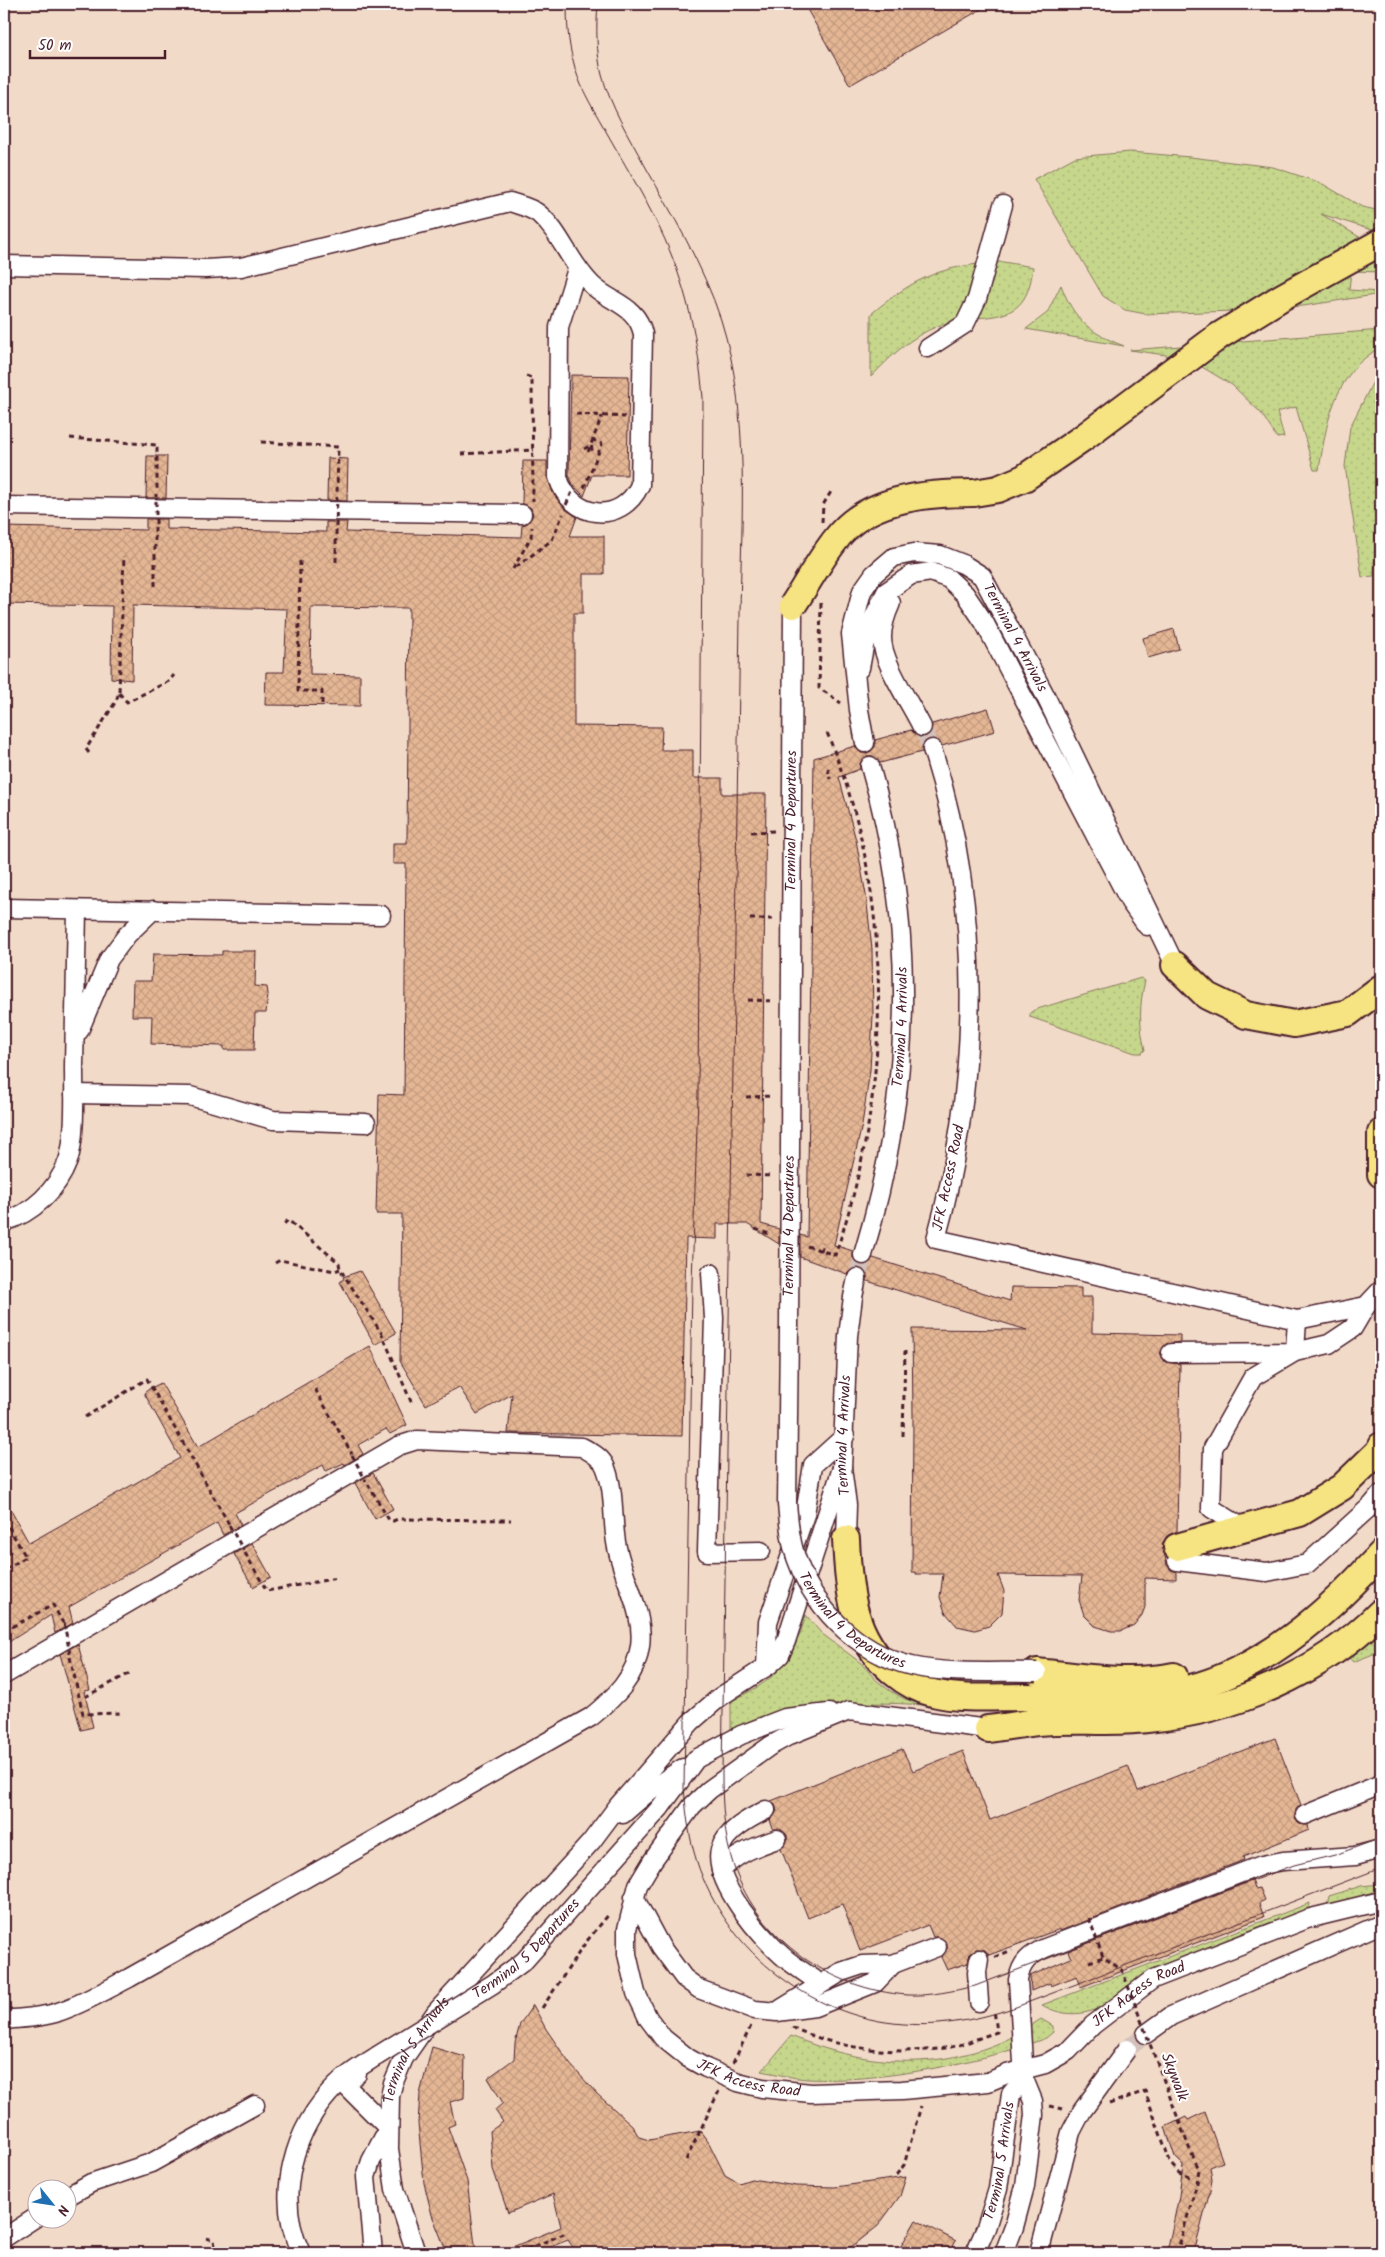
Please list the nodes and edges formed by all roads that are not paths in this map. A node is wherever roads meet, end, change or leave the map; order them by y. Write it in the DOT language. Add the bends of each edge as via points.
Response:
graph roads {
  1 [pos="1003,205"];
  2 [pos="1381,242"];
  3 [pos="4,266"];
  4 [pos="577,269"];
  5 [pos="928,348"];
  6 [pos="4,506"];
  7 [pos="522,514"];
  8 [pos="911,575"];
  9 [pos="793,605"];
  10 [pos="857,683"];
  11 [pos="922,727"];
  12 [pos="865,743"];
  13 [pos="932,749"];
  14 [pos="870,766"];
  15 [pos="4,908"];
  16 [pos="77,910"];
  17 [pos="153,910"];
  18 [pos="381,914"];
  19 [pos="1175,965"];
  20 [pos="1381,988"];
  21 [pos="75,1041"];
  22 [pos="74,1094"];
  23 [pos="366,1123"];
  24 [pos="1381,1133"];
  25 [pos="1381,1174"];
  26 [pos="4,1222"];
  27 [pos="863,1255"];
  28 [pos="711,1273"];
  29 [pos="857,1278"];
  30 [pos="1381,1290"];
  31 [pos="1366,1306"];
  32 [pos="1297,1320"];
  33 [pos="1295,1352"];
  34 [pos="1171,1353"];
  35 [pos="845,1436"];
  36 [pos="1381,1446"];
  37 [pos="842,1468"];
  38 [pos="1381,1494"];
  39 [pos="1243,1528"];
  40 [pos="846,1538"];
  41 [pos="761,1551"];
  42 [pos="1177,1554"];
  43 [pos="1381,1554"];
  44 [pos="1349,1587"];
  45 [pos="1381,1612"];
  46 [pos="766,1667"];
  47 [pos="1037,1672"];
  48 [pos="4,1675"];
  49 [pos="849,1711"];
  50 [pos="988,1729"];
  51 [pos="696,1759"];
  52 [pos="1381,1784"];
  53 [pos="766,1810"];
  54 [pos="1305,1815"];
  55 [pos="777,1838"];
  56 [pos="590,1842"];
  57 [pos="1381,1849"];
  58 [pos="722,1871"];
  59 [pos="634,1897"];
  60 [pos="1381,1902"];
  61 [pos="1381,1924"];
  62 [pos="937,1947"];
  63 [pos="983,1959"];
  64 [pos="814,1979"];
  65 [pos="986,2004"];
  66 [pos="4,2020"];
  67 [pos="1146,2034"];
  68 [pos="418,2036"];
  69 [pos="1128,2049"];
  70 [pos="1024,2074"];
  71 [pos="255,2105"];
  72 [pos="389,2129"];
  73 [pos="78,2190"];
  74 [pos="28,2222"];
  75 [pos="4,2238"];
  76 [pos="301,2253"];
  77 [pos="373,2253"];
  78 [pos="416,2253"];
  79 [pos="975,2253"];
  80 [pos="1004,2253"];
  81 [pos="1039,2253"];
  1 -- 5 [label="street" via="977,300 965,324"];
  2 -- 9 [label="highway, bridge" via="1219,336 1024,478 998,489 932,494 886,504 864,514 843,530"];
  3 -- 4 [label="street" via="240,268 510,202 537,212 550,226"];
  4 -- 4 [label="street" via="593,286 630,309 642,325 645,344 640,485 628,502 609,511 587,511 575,505 558,477 559,327"];
  6 -- 7 [label="street"];
  8 -- 10 [label="street" via="886,592 868,631"];
  8 -- 11 [label="street" via="894,596 885,617 882,637 884,654"];
  8 -- 19 [label="street" via="931,572 949,579 984,622 1130,902"];
  9 -- 47 [label="street, Terminal 4 Departures, bridge" via="786,1468 792,1544 803,1574 828,1614 850,1635 877,1651 922,1668"];
  10 -- 12 [label="street, Terminal 4 Arrivals"];
  10 -- 19 [label="street, Terminal 4 Arrivals" via="851,634 862,591 874,574 894,557 914,553 940,555 964,564 982,576 1044,693"];
  13 -- 32 [label="street, JFK Access Road" via="956,841 970,988 962,1115 936,1239"];
  14 -- 27 [label="street, Terminal 4 Arrivals" via="887,830 896,888 904,1010 893,1132 882,1188"];
  15 -- 16 [label="street"];
  16 -- 17 [label="street"];
  16 -- 21 [label="street"];
  17 -- 18 [label="street"];
  17 -- 21 [label="street" via="127,935 109,959"];
  19 -- 20 [label="highway" via="1207,996 1246,1014 1294,1024 1348,1013"];
  21 -- 22 [label="street"];
  22 -- 23 [label="street" via="190,1096 273,1120"];
  22 -- 26 [label="street" via="70,1150 62,1174 37,1204"];
  24 -- 25 [label="highway"];
  28 -- 41 [label="street" via="714,1318 707,1552"];
  29 -- 35 [label="street, Terminal 4 Arrivals" via="849,1327"];
  30 -- 31 [label="street"];
  31 -- 32 [label="street, JFK Access Road"];
  31 -- 33 [label="street" via="1353,1328 1337,1339"];
  32 -- 33 [label="street"];
  33 -- 34 [label="street"];
  33 -- 39 [label="street" via="1253,1377 1213,1448 1211,1508"];
  35 -- 37 [label="street, Terminal 4 Arrivals"];
  35 -- 46 [label="street" via="814,1465 804,1514 768,1622"];
  36 -- 39 [label="highway" via="1342,1487 1300,1513"];
  37 -- 40 [label="street, Terminal 4 Arrivals" via="847,1504"];
  37 -- 46 [label="street" via="786,1642 780,1655"];
  38 -- 42 [label="street" via="1307,1564 1267,1572"];
  39 -- 42 [label="highway"];
  40 -- 44 [label="highway" via="849,1586 859,1624 873,1651 894,1673 917,1688 962,1696 1121,1698 1174,1692 1222,1678 1270,1652 1307,1626"];
  43 -- 44 [label="highway"];
  44 -- 47 [label="highway" via="1276,1636 1241,1654 1200,1669 1168,1677 1130,1679"];
  45 -- 50 [label="highway" via="1354,1636 1296,1675 1259,1692 1192,1712 1146,1719 1037,1722"];
  46 -- 56 [label="street" via="696,1717"];
  48 -- 66 [label="street" via="398,1446 417,1440 582,1447 605,1464 610,1481 616,1545 638,1619 640,1640 630,1677 615,1697 591,1717 129,1978 76,2006 42,2016"];
  49 -- 50 [label="street, JFK Access Road"];
  49 -- 51 [label="street, Terminal 5 Departures" via="785,1718 741,1735"];
  49 -- 59 [label="street, JFK Access Road" via="790,1735 709,1790 666,1840"];
  51 -- 56 [label="street" via="653,1788"];
  51 -- 76 [label="street, Terminal 5 Departures, bridge" via="660,1808 524,1961 361,2066 326,2096 308,2122 291,2167 290,2217"];
  52 -- 54 [label="street"];
  53 -- 58 [label="street" via="738,1827 720,1848"];
  55 -- 58 [label="street" via="745,1851"];
  56 -- 68 [label="street, Terminal 5 Arrivals" via="449,1997"];
  57 -- 70 [label="street" via="1354,1856 1262,1865 1031,1955 1022,1965 1018,1980"];
  58 -- 64 [label="street" via="738,1903 759,1932 786,1959"];
  59 -- 62 [label="street" via="661,1947 684,1978 700,1989 755,2010 777,2012 815,2007 875,1983 893,1964"];
  59 -- 70 [label="street, JFK Access Road" via="627,1929 627,1954 642,2008 671,2045 688,2058 726,2077 762,2088 818,2093 902,2090 988,2082"];
  60 -- 70 [label="street, JFK Access Road" via="1307,1918 1153,1979 1093,2025 1068,2051"];
  61 -- 67 [label="street" via="1171,2016"];
  63 -- 65 [label="street" via="977,1972"];
  68 -- 72 [label="street, Terminal 5 Arrivals" via="393,2084"];
  68 -- 72 [label="street" via="344,2084"];
  69 -- 81 [label="street, bridge" via="1082,2110 1071,2132"];
  70 -- 79 [label="street, Terminal 5 Arrivals" via="1011,2094 998,2189"];
  70 -- 80 [label="street" via="1034,2115 1025,2186"];
  71 -- 73 [label="street" via="151,2163"];
  72 -- 77 [label="street" via="366,2177"];
  72 -- 78 [label="street, Terminal 5 Arrivals" via="396,2189"];
  74 -- 75 [label="street"];
}
